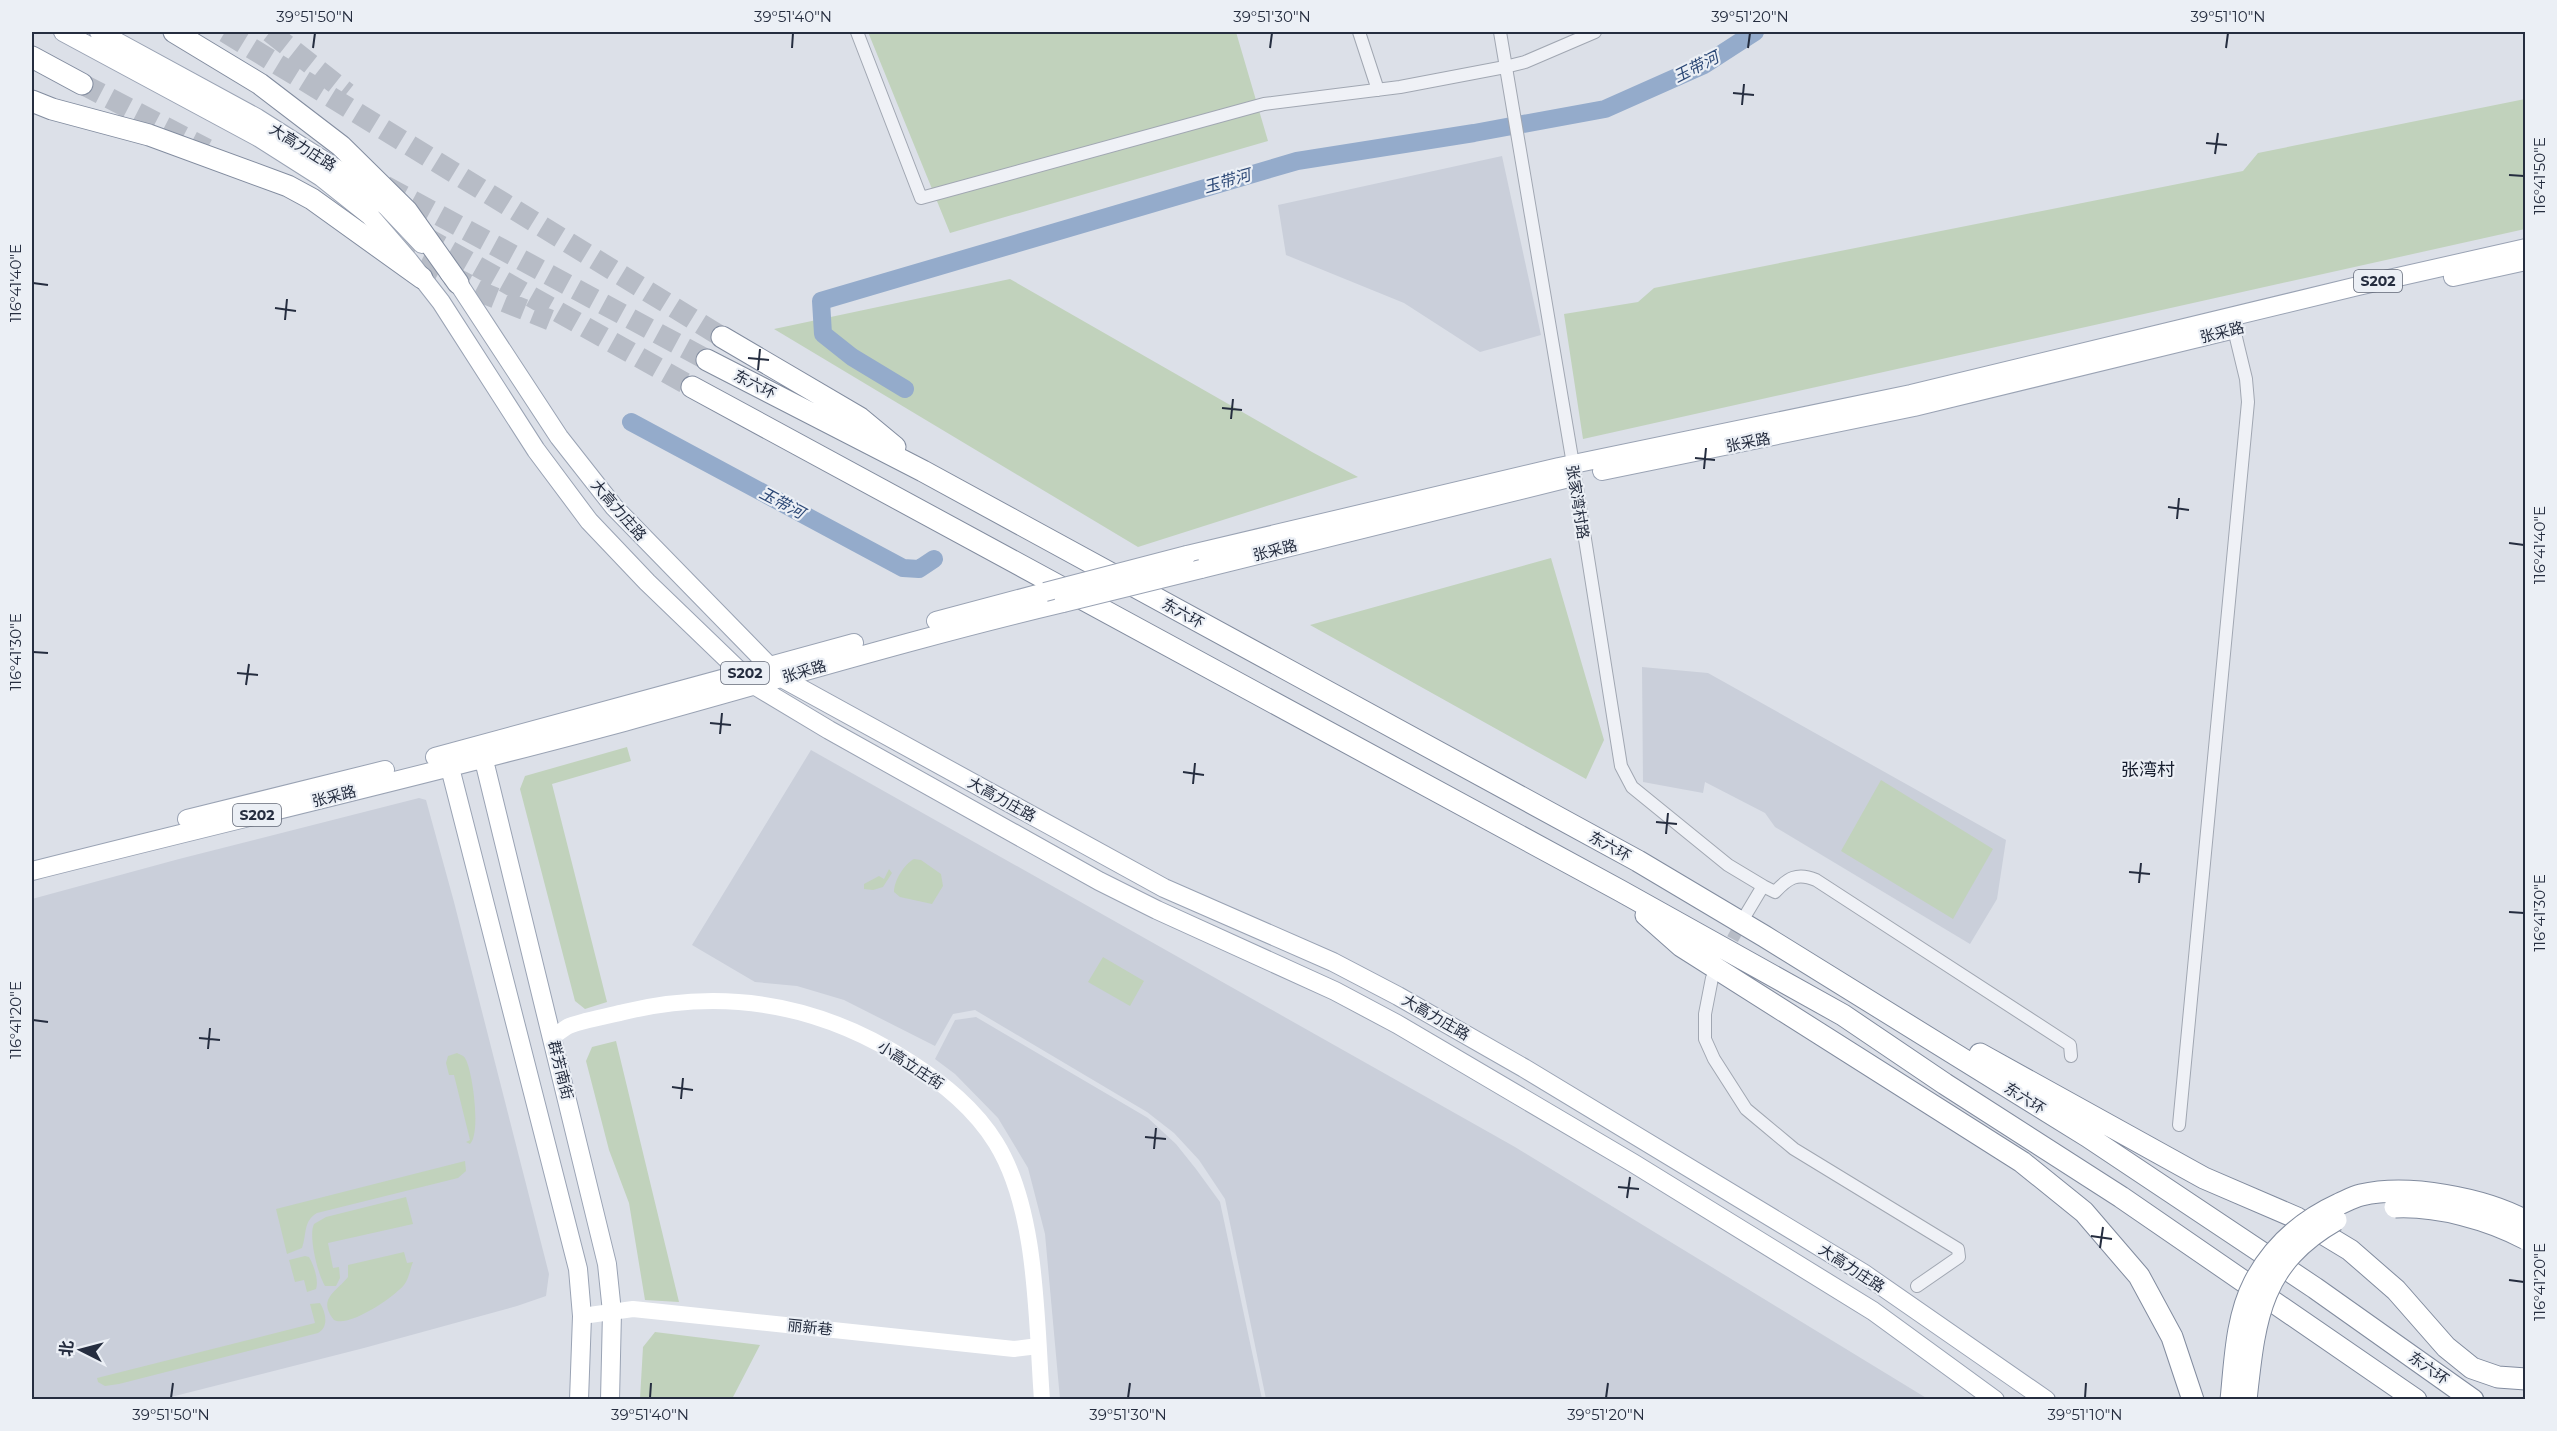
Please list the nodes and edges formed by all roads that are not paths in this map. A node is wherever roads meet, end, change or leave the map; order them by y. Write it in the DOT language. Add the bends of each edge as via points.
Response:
graph roads {
  1 [pos="63,32"];
  2 [pos="99,32"];
  3 [pos="174,32"];
  4 [pos="857,32"];
  5 [pos="1359,32"];
  6 [pos="1500,32"];
  7 [pos="1595,32"];
  8 [pos="32,57"];
  9 [pos="1505,68"];
  10 [pos="82,84"];
  11 [pos="1378,90"];
  12 [pos="32,100"];
  13 [pos="2526,248"];
  14 [pos="2526,261"];
  15 [pos="422,278"];
  16 [pos="458,283"];
  17 [pos="2232,323"];
  18 [pos="722,337"];
  19 [pos="707,360"];
  20 [pos="692,387"];
  21 [pos="1574,470"];
  22 [pos="923,471"];
  23 [pos="774,672"];
  24 [pos="748,679"];
  25 [pos="838,708"];
  26 [pos="829,730"];
  27 [pos="481,752"];
  28 [pos="448,760"];
  29 [pos="32,858"];
  30 [pos="32,871"];
  31 [pos="1763,886"];
  32 [pos="1619,890"];
  33 [pos="1745,916"];
  34 [pos="1764,936"];
  35 [pos="1712,978"];
  36 [pos="552,1038"];
  37 [pos="2071,1056"];
  38 [pos="2179,1125"];
  39 [pos="2526,1221"];
  40 [pos="2526,1239"];
  41 [pos="1917,1286"];
  42 [pos="612,1312"];
  43 [pos="582,1316"];
  44 [pos="1038,1346"];
  45 [pos="2526,1379"];
  46 [pos="579,1400"];
  47 [pos="610,1400"];
  48 [pos="1042,1400"];
  49 [pos="1995,1400"];
  50 [pos="2046,1400"];
  51 [pos="2193,1400"];
  52 [pos="2231,1400"];
  53 [pos="2246,1400"];
  54 [pos="2416,1400"];
  55 [pos="2473,1400"];
  1 -- 15 [label="main road, 大高力庄路" via="258,137 321,177 370,216"];
  2 -- 16 [label="main road, 大高力庄路" via="257,118 342,172 387,207"];
  3 -- 16 [label="highway" via="260,84 341,146 407,210"];
  4 -- 11 [label="street" via="921,198 1264,104"];
  5 -- 11 [label="street"];
  6 -- 9 [label="street, 张家湾村路"];
  7 -- 9 [label="street"];
  8 -- 10 [label="highway"];
  9 -- 11 [label="street"];
  9 -- 21 [label="street, 张家湾村路"];
  12 -- 15 [label="highway" via="149,135 288,186"];
  13 -- 17 [label="main road, 张采路 / S202"];
  14 -- 17 [label="main road, 张采路 / S202"];
  15 -- 24 [label="main road, 大高力庄路" via="536,450 589,521 646,582"];
  16 -- 23 [label="main road, 大高力庄路" via="559,437 614,507"];
  17 -- 21 [label="main road, 张采路 / S202" via="1914,407"];
  17 -- 38 [label="street" via="2248,402"];
  18 -- 22 [label="highway" via="860,418"];
  19 -- 22 [label="highway, 东六环"];
  20 -- 32 [label="highway, 东六环"];
  21 -- 23 [label="main road, 张采路 / S202, bridge" via="1201,569"];
  21 -- 23 [label="main road, 张采路 / S202, bridge" via="1187,555 1045,592"];
  21 -- 31 [label="street, 张家湾村路" via="1621,766 1632,787 1728,865"];
  22 -- 34 [label="highway, 东六环" via="1638,861"];
  23 -- 24 [label="main road, 张采路 / S202"];
  23 -- 25 [label="main road, 大高力庄路"];
  24 -- 26 [label="main road, 大高力庄路"];
  24 -- 27 [label="main road, 张采路 / S202"];
  25 -- 26 [label="main road" via="827,711 824,717"];
  25 -- 50 [label="main road, 大高力庄路" via="1164,888 1333,962 1418,1007 1863,1273"];
  26 -- 49 [label="main road, 大高力庄路" via="1099,881 1397,1024 1874,1311"];
  27 -- 28 [label="main road, 张采路 / S202"];
  27 -- 36 [label="main road, 群芳南街"];
  28 -- 29 [label="main road, 张采路 / S202"];
  28 -- 30 [label="main road, 张采路 / S202"];
  28 -- 43 [label="main road" via="578,1269"];
  31 -- 33 [label="street"];
  31 -- 37 [label="street" via="1775,892 1788,878 1803,874 1816,880 2070,1045"];
  32 -- 51 [label="highway" via="1681,946 2022,1162 2084,1212 2139,1276 2172,1337"];
  32 -- 54 [label="highway, 东六环" via="1843,1015 2121,1197"];
  34 -- 45 [label="highway" via="2204,1178 2296,1218 2350,1250 2396,1290 2446,1347 2472,1368 2498,1377"];
  34 -- 55 [label="highway, 东六环" via="2087,1136 2315,1288"];
  35 -- 41 [label="street" via="1705,1039 1746,1109 1794,1149 1958,1249 1959,1257"];
  36 -- 42 [label="main road, 群芳南街" via="607,1264"];
  36 -- 44 [label="street, 小高立庄街" via="569,1025 655,1005 738,1001 787,1008 825,1019 898,1055 947,1088 974,1113 996,1143 1016,1184 1026,1219"];
  39 -- 52 [label="highway, bridge" via="2467,1200 2397,1192 2360,1196 2304,1222 2272,1254 2254,1284 2242,1315"];
  40 -- 53 [label="highway, bridge" via="2504,1227 2461,1214 2405,1206 2367,1208 2316,1232 2291,1253 2270,1284 2257,1319"];
  42 -- 43 [label="street, 丽新巷"];
  42 -- 44 [label="street, 丽新巷" via="640,1309 1014,1350"];
  42 -- 47 [label="main road, 群芳南街"];
  43 -- 46 [label="main road"];
  44 -- 48 [label="street, 小高立庄街"];
}
